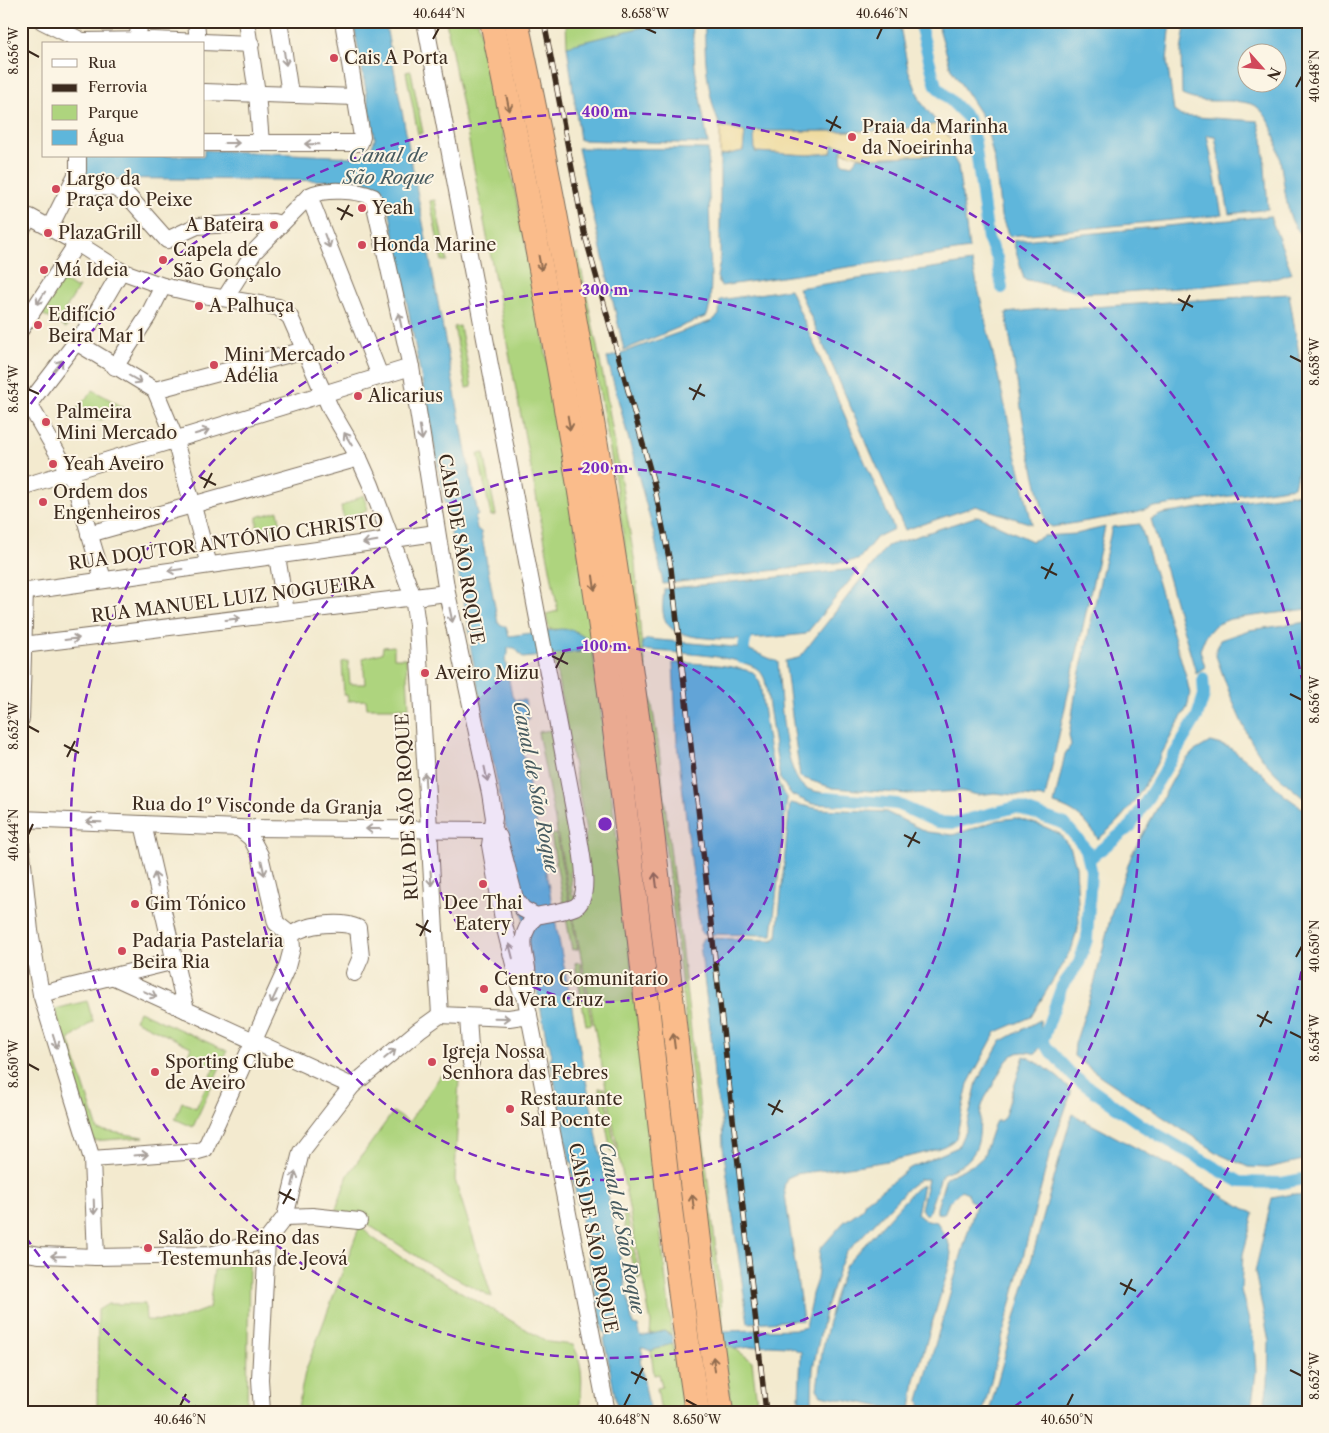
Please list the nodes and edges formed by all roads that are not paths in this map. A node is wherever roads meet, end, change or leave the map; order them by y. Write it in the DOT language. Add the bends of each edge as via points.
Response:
graph roads {
  1 [pos="42,21"];
  2 [pos="140,21"];
  3 [pos="196,21"];
  4 [pos="246,21"];
  5 [pos="280,21"];
  6 [pos="343,21"];
  7 [pos="425,21"];
  8 [pos="492,21"];
  9 [pos="516,21"];
  10 [pos="142,41"];
  11 [pos="80,42"];
  12 [pos="112,42"];
  13 [pos="170,42"];
  14 [pos="198,42"];
  15 [pos="205,43"];
  16 [pos="251,44"];
  17 [pos="205,92"];
  18 [pos="257,93"];
  19 [pos="290,94"];
  20 [pos="356,97"];
  21 [pos="205,143"];
  22 [pos="261,143"];
  23 [pos="78,158"];
  24 [pos="72,185"];
  25 [pos="309,196"];
  26 [pos="281,224"];
  27 [pos="50,227"];
  28 [pos="21,232"];
  29 [pos="77,243"];
  30 [pos="121,271"];
  31 [pos="163,286"];
  32 [pos="225,298"];
  33 [pos="21,329"];
  34 [pos="76,342"];
  35 [pos="305,350"];
  36 [pos="115,367"];
  37 [pos="411,367"];
  38 [pos="380,376"];
  39 [pos="155,390"];
  40 [pos="324,395"];
  41 [pos="25,403"];
  42 [pos="175,440"];
  43 [pos="359,458"];
  44 [pos="69,472"];
  45 [pos="21,487"];
  46 [pos="193,505"];
  47 [pos="436,533"];
  48 [pos="89,534"];
  49 [pos="392,538"];
  50 [pos="277,556"];
  51 [pos="209,565"];
  52 [pos="103,579"];
  53 [pos="23,592"];
  54 [pos="447,593"];
  55 [pos="413,597"];
  56 [pos="286,612"];
  57 [pos="23,646"];
  58 [pos="21,719"];
  59 [pos="21,819"];
  60 [pos="143,824"];
  61 [pos="238,828"];
  62 [pos="428,829"];
  63 [pos="491,830"];
  64 [pos="21,845"];
  65 [pos="536,916"];
  66 [pos="291,934"];
  67 [pos="175,961"];
  68 [pos="354,973"];
  69 [pos="114,977"];
  70 [pos="41,994"];
  71 [pos="527,1008"];
  72 [pos="186,1010"];
  73 [pos="440,1014"];
  74 [pos="468,1017"];
  75 [pos="254,1040"];
  76 [pos="471,1063"];
  77 [pos="352,1086"];
  78 [pos="92,1159"];
  79 [pos="284,1217"];
  80 [pos="359,1221"];
  81 [pos="267,1240"];
  82 [pos="21,1252"];
  83 [pos="96,1256"];
  84 [pos="262,1412"];
  85 [pos="607,1412"];
  86 [pos="697,1412"];
  87 [pos="721,1412"];
  1 -- 11 [label="street"];
  2 -- 10 [label="street"];
  3 -- 14 [label="street"];
  4 -- 16 [label="street"];
  5 -- 19 [label="street, one-way"];
  6 -- 20 [label="street"];
  7 -- 65 [label="street" via="547,654 583,869 585,887 579,904 574,908"];
  8 -- 86 [label="highway, one-way" via="547,296 586,522 617,746 676,1270"];
  87 -- 9 [label="highway, one-way" via="700,1268 640,741 608,514 569,289"];
  10 -- 12 [label="street"];
  10 -- 13 [label="street"];
  15 -- 16 [label="street"];
  16 -- 18 [label="street"];
  17 -- 18 [label="street"];
  18 -- 19 [label="street"];
  18 -- 22 [label="street"];
  19 -- 20 [label="street"];
  20 -- 22 [label="street, one-way" via="362,137 360,143"];
  21 -- 22 [label="street, one-way"];
  23 -- 24 [label="street" via="78,171"];
  24 -- 26 [label="street" via="115,188 129,197 167,240 190,228"];
  24 -- 27 [label="street"];
  25 -- 26 [label="street"];
  37 -- 25 [label="street, CAIS DE SÃO ROQUE, one-way" via="376,200 356,193 316,192"];
  25 -- 38 [label="street, one-way"];
  26 -- 32 [label="street" via="254,252"];
  27 -- 28 [label="street, RUA DE SÃO ROQUE" via="30,217"];
  27 -- 29 [label="street, RUA DE SÃO ROQUE"];
  29 -- 30 [label="street, RUA DE SÃO ROQUE"];
  29 -- 33 [label="street, one-way"];
  30 -- 31 [label="street, RUA DE SÃO ROQUE"];
  30 -- 34 [label="street"];
  31 -- 32 [label="street, RUA DE SÃO ROQUE"];
  31 -- 36 [label="street"];
  32 -- 35 [label="street, RUA DE SÃO ROQUE" via="278,306 290,317"];
  34 -- 36 [label="street"];
  41 -- 34 [label="street, one-way"];
  35 -- 39 [label="street"];
  35 -- 40 [label="street, RUA DE SÃO ROQUE"];
  36 -- 39 [label="street, one-way"];
  37 -- 38 [label="street"];
  37 -- 47 [label="street, CAIS DE SÃO ROQUE, one-way"];
  38 -- 40 [label="street"];
  39 -- 42 [label="street"];
  42 -- 40 [label="street, one-way"];
  43 -- 40 [label="street, RUA DE SÃO ROQUE, one-way"];
  41 -- 44 [label="street" via="32,408"];
  42 -- 44 [label="street"];
  42 -- 46 [label="street"];
  43 -- 46 [label="street"];
  43 -- 49 [label="street, RUA DE SÃO ROQUE"];
  44 -- 45 [label="street"];
  44 -- 48 [label="street"];
  46 -- 48 [label="street"];
  46 -- 51 [label="street"];
  47 -- 49 [label="street, RUA DOUTOR ANTÓNIO CHRISTO"];
  47 -- 54 [label="street, CAIS DE SÃO ROQUE"];
  48 -- 52 [label="street"];
  49 -- 50 [label="street, RUA DOUTOR ANTÓNIO CHRISTO, one-way"];
  49 -- 55 [label="street, RUA DE SÃO ROQUE"];
  50 -- 51 [label="street, RUA DOUTOR ANTÓNIO CHRISTO"];
  50 -- 56 [label="street"];
  51 -- 52 [label="street, RUA DOUTOR ANTÓNIO CHRISTO, one-way"];
  52 -- 53 [label="street, RUA DOUTOR ANTÓNIO CHRISTO"];
  53 -- 57 [label="street"];
  54 -- 55 [label="street, RUA MANUEL LUIZ NOGUEIRA"];
  54 -- 63 [label="street, CAIS DE SÃO ROQUE, one-way" via="490,793 494,818"];
  55 -- 56 [label="street, RUA MANUEL LUIZ NOGUEIRA"];
  62 -- 55 [label="street, RUA DE SÃO ROQUE, one-way"];
  57 -- 56 [label="street, RUA MANUEL LUIZ NOGUEIRA, one-way"];
  57 -- 58 [label="street"];
  60 -- 59 [label="street, Rua do 1º Visconde da Granja, one-way"];
  60 -- 61 [label="street, Rua do 1º Visconde da Granja"];
  67 -- 60 [label="street, one-way"];
  62 -- 61 [label="street, Rua do 1º Visconde da Granja, one-way"];
  61 -- 66 [label="street, one-way" via="251,838 260,855 276,923"];
  62 -- 63 [label="street, Rua do 1º Visconde da Granja"];
  62 -- 73 [label="street, RUA DE SÃO ROQUE, one-way"];
  63 -- 65 [label="street" via="499,837 515,898 523,909"];
  71 -- 63 [label="street, CAIS DE SÃO ROQUE, one-way" via="504,925 490,845"];
  64 -- 70 [label="street"];
  65 -- 71 [label="street" via="526,926 523,935"];
  66 -- 68 [label="street" via="308,926 351,925 358,928 361,957"];
  66 -- 75 [label="street, one-way" via="288,967"];
  67 -- 69 [label="street"];
  67 -- 72 [label="street"];
  69 -- 70 [label="street"];
  69 -- 72 [label="street, one-way"];
  70 -- 78 [label="street, one-way"];
  74 -- 71 [label="street, one-way" via="509,1018"];
  71 -- 85 [label="street, CAIS DE SÃO ROQUE"];
  72 -- 75 [label="street"];
  73 -- 74 [label="street"];
  77 -- 73 [label="street, one-way"];
  74 -- 76 [label="street"];
  75 -- 77 [label="street"];
  78 -- 75 [label="street, one-way" via="205,1148"];
  79 -- 77 [label="street, one-way" via="300,1152"];
  78 -- 83 [label="street, one-way"];
  79 -- 80 [label="street"];
  79 -- 81 [label="street"];
  81 -- 83 [label="street" via="210,1255"];
  81 -- 84 [label="street" via="260,1378"];
  83 -- 82 [label="street, one-way"];
}
